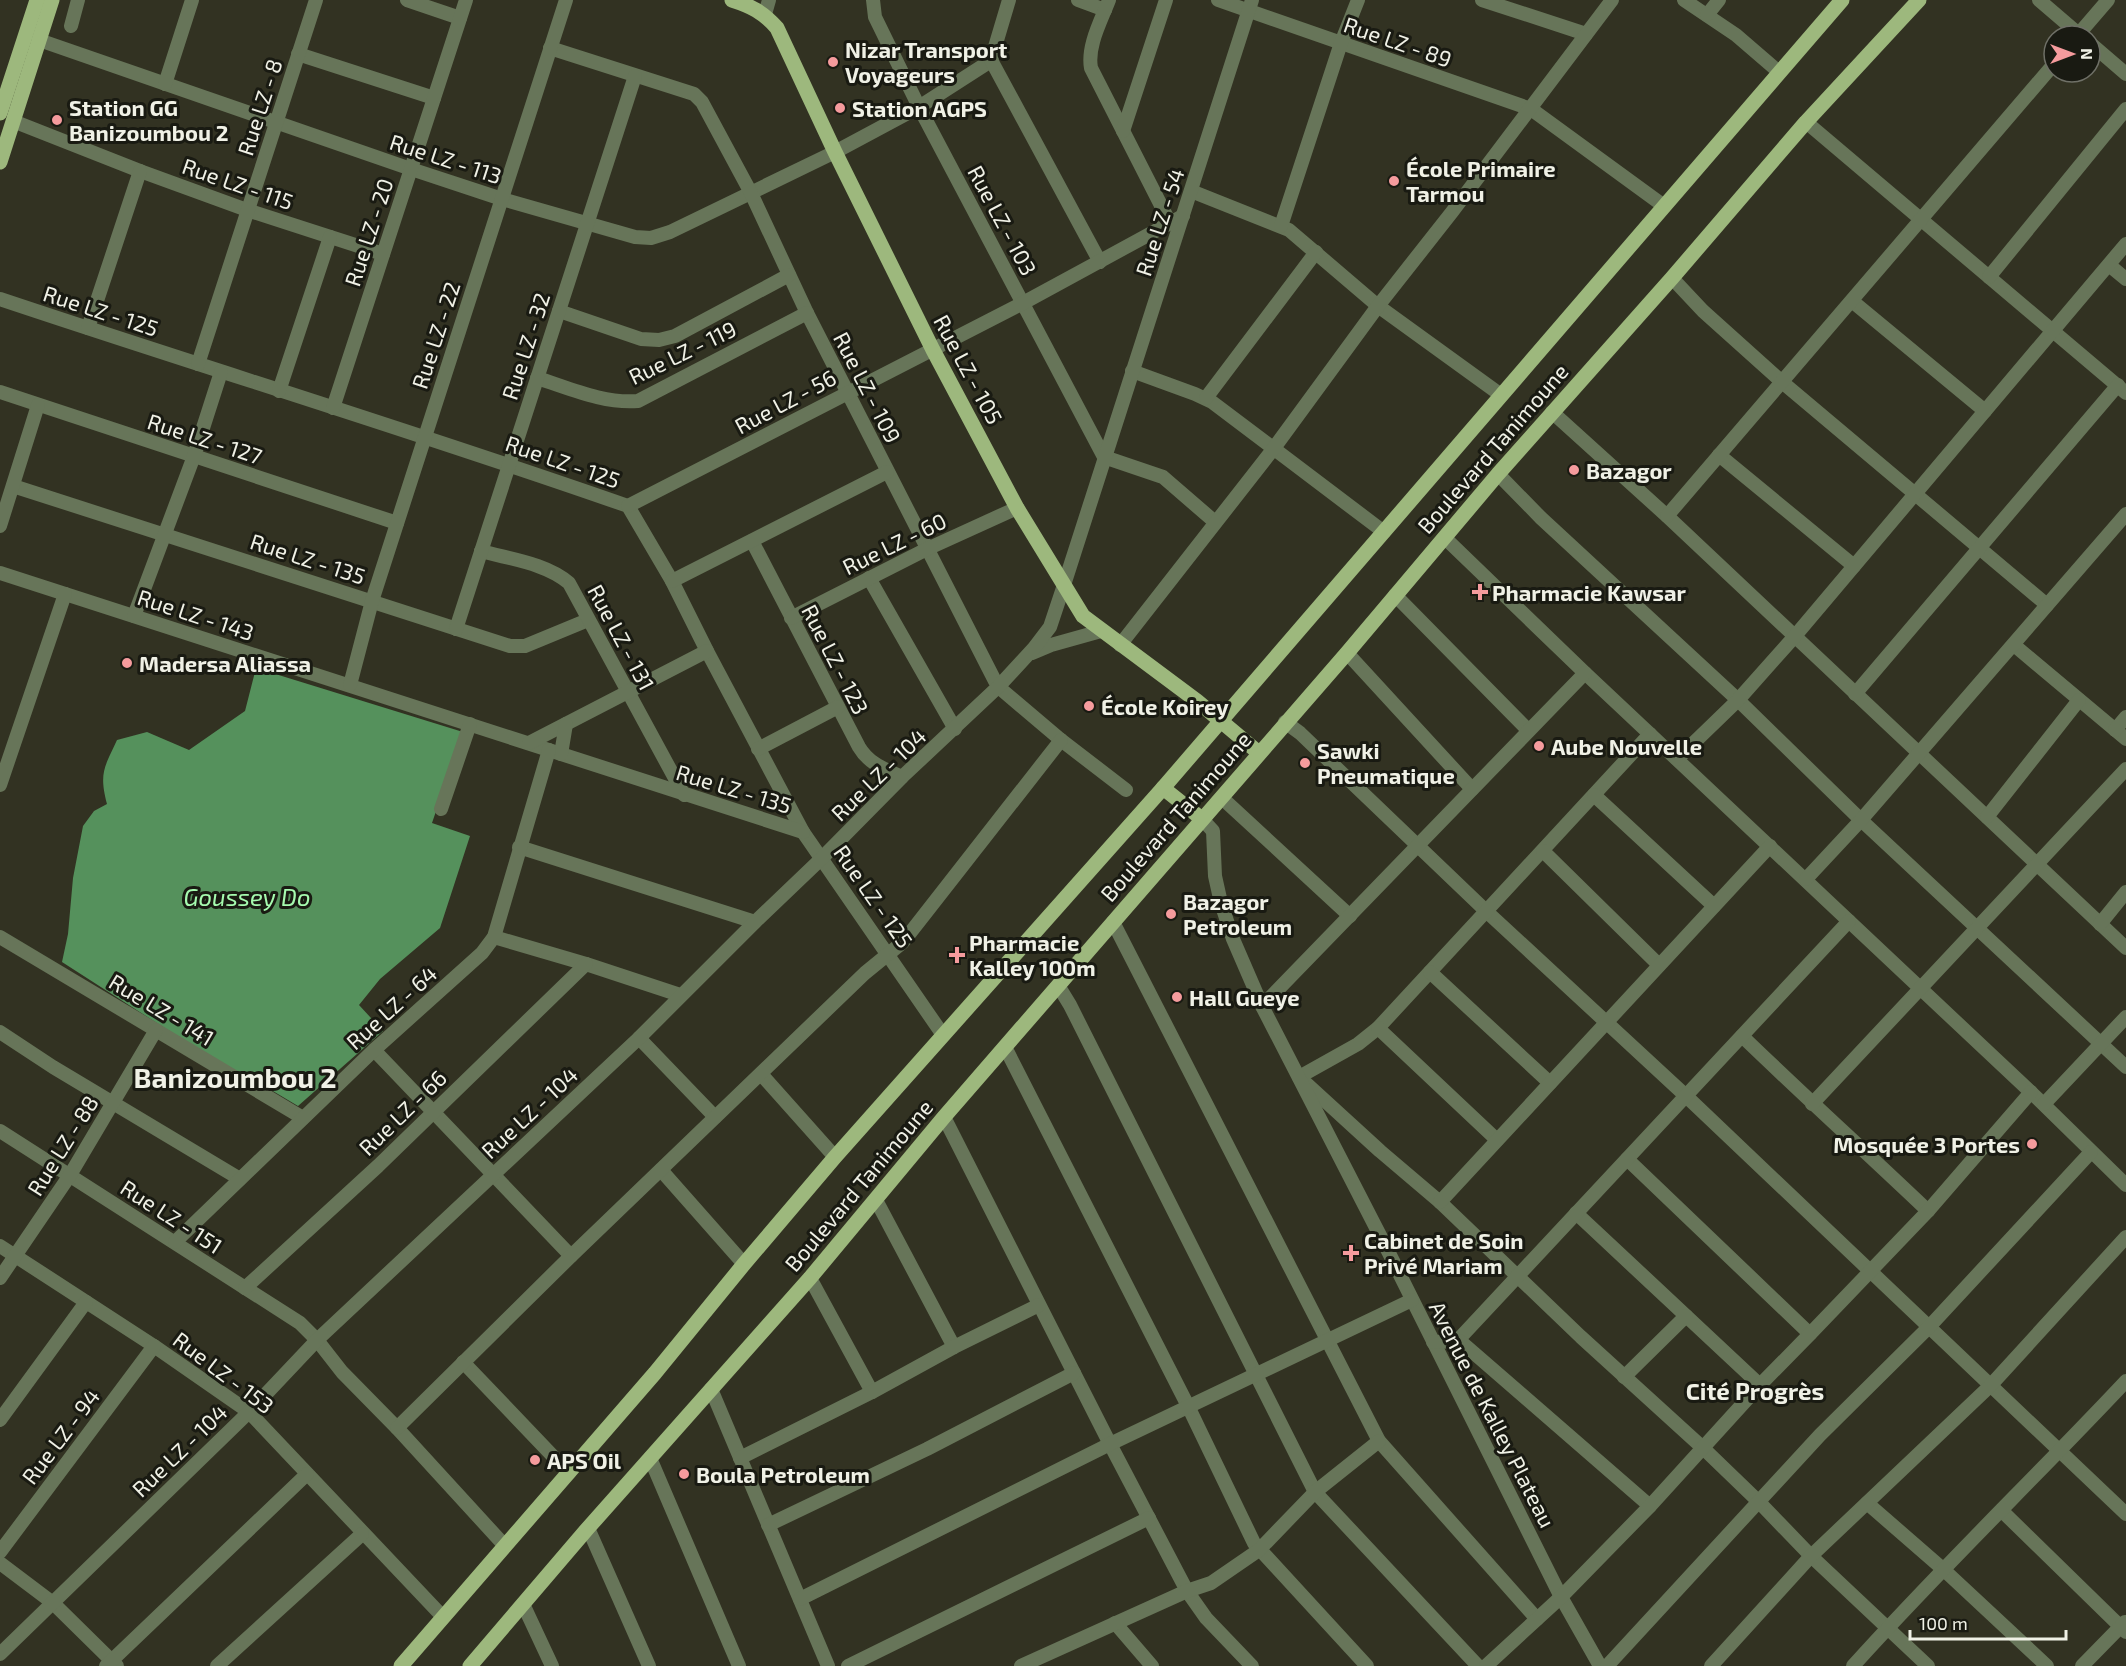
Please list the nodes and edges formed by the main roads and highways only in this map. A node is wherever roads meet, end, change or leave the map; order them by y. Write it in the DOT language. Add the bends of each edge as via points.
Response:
graph roads {
  1 [pos="37,0"];
  2 [pos="52,0"];
  3 [pos="732,0"];
  4 [pos="1842,0"];
  5 [pos="1919,0"];
  6 [pos="767,7"];
  7 [pos="7,117"];
  8 [pos="0,162"];
  9 [pos="1221,721"];
  10 [pos="1259,753"];
  11 [pos="1163,788"];
  12 [pos="1202,819"];
  13 [pos="401,1666"];
  14 [pos="470,1666"];
  1 -- 7 [label="main road"];
  2 -- 7 [label="main road"];
  3 -- 6 [label="main road, Rue LZ - 105"];
  4 -- 9 [label="main road, Boulevard Tanimoune"];
  5 -- 10 [label="main road, Boulevard Tanimoune" via="1806,122"];
  6 -- 9 [label="main road, Rue LZ - 105" via="933,350 1017,508 1083,616"];
  7 -- 8 [label="main road"];
  9 -- 10 [label="main road, Rue LZ - 105"];
  9 -- 11 [label="main road, Boulevard Tanimoune"];
  10 -- 12 [label="main road, Boulevard Tanimoune"];
  11 -- 12 [label="main road"];
  11 -- 13 [label="main road, Boulevard Tanimoune" via="835,1157 655,1373"];
  12 -- 14 [label="main road, Boulevard Tanimoune" via="810,1278"];
}
